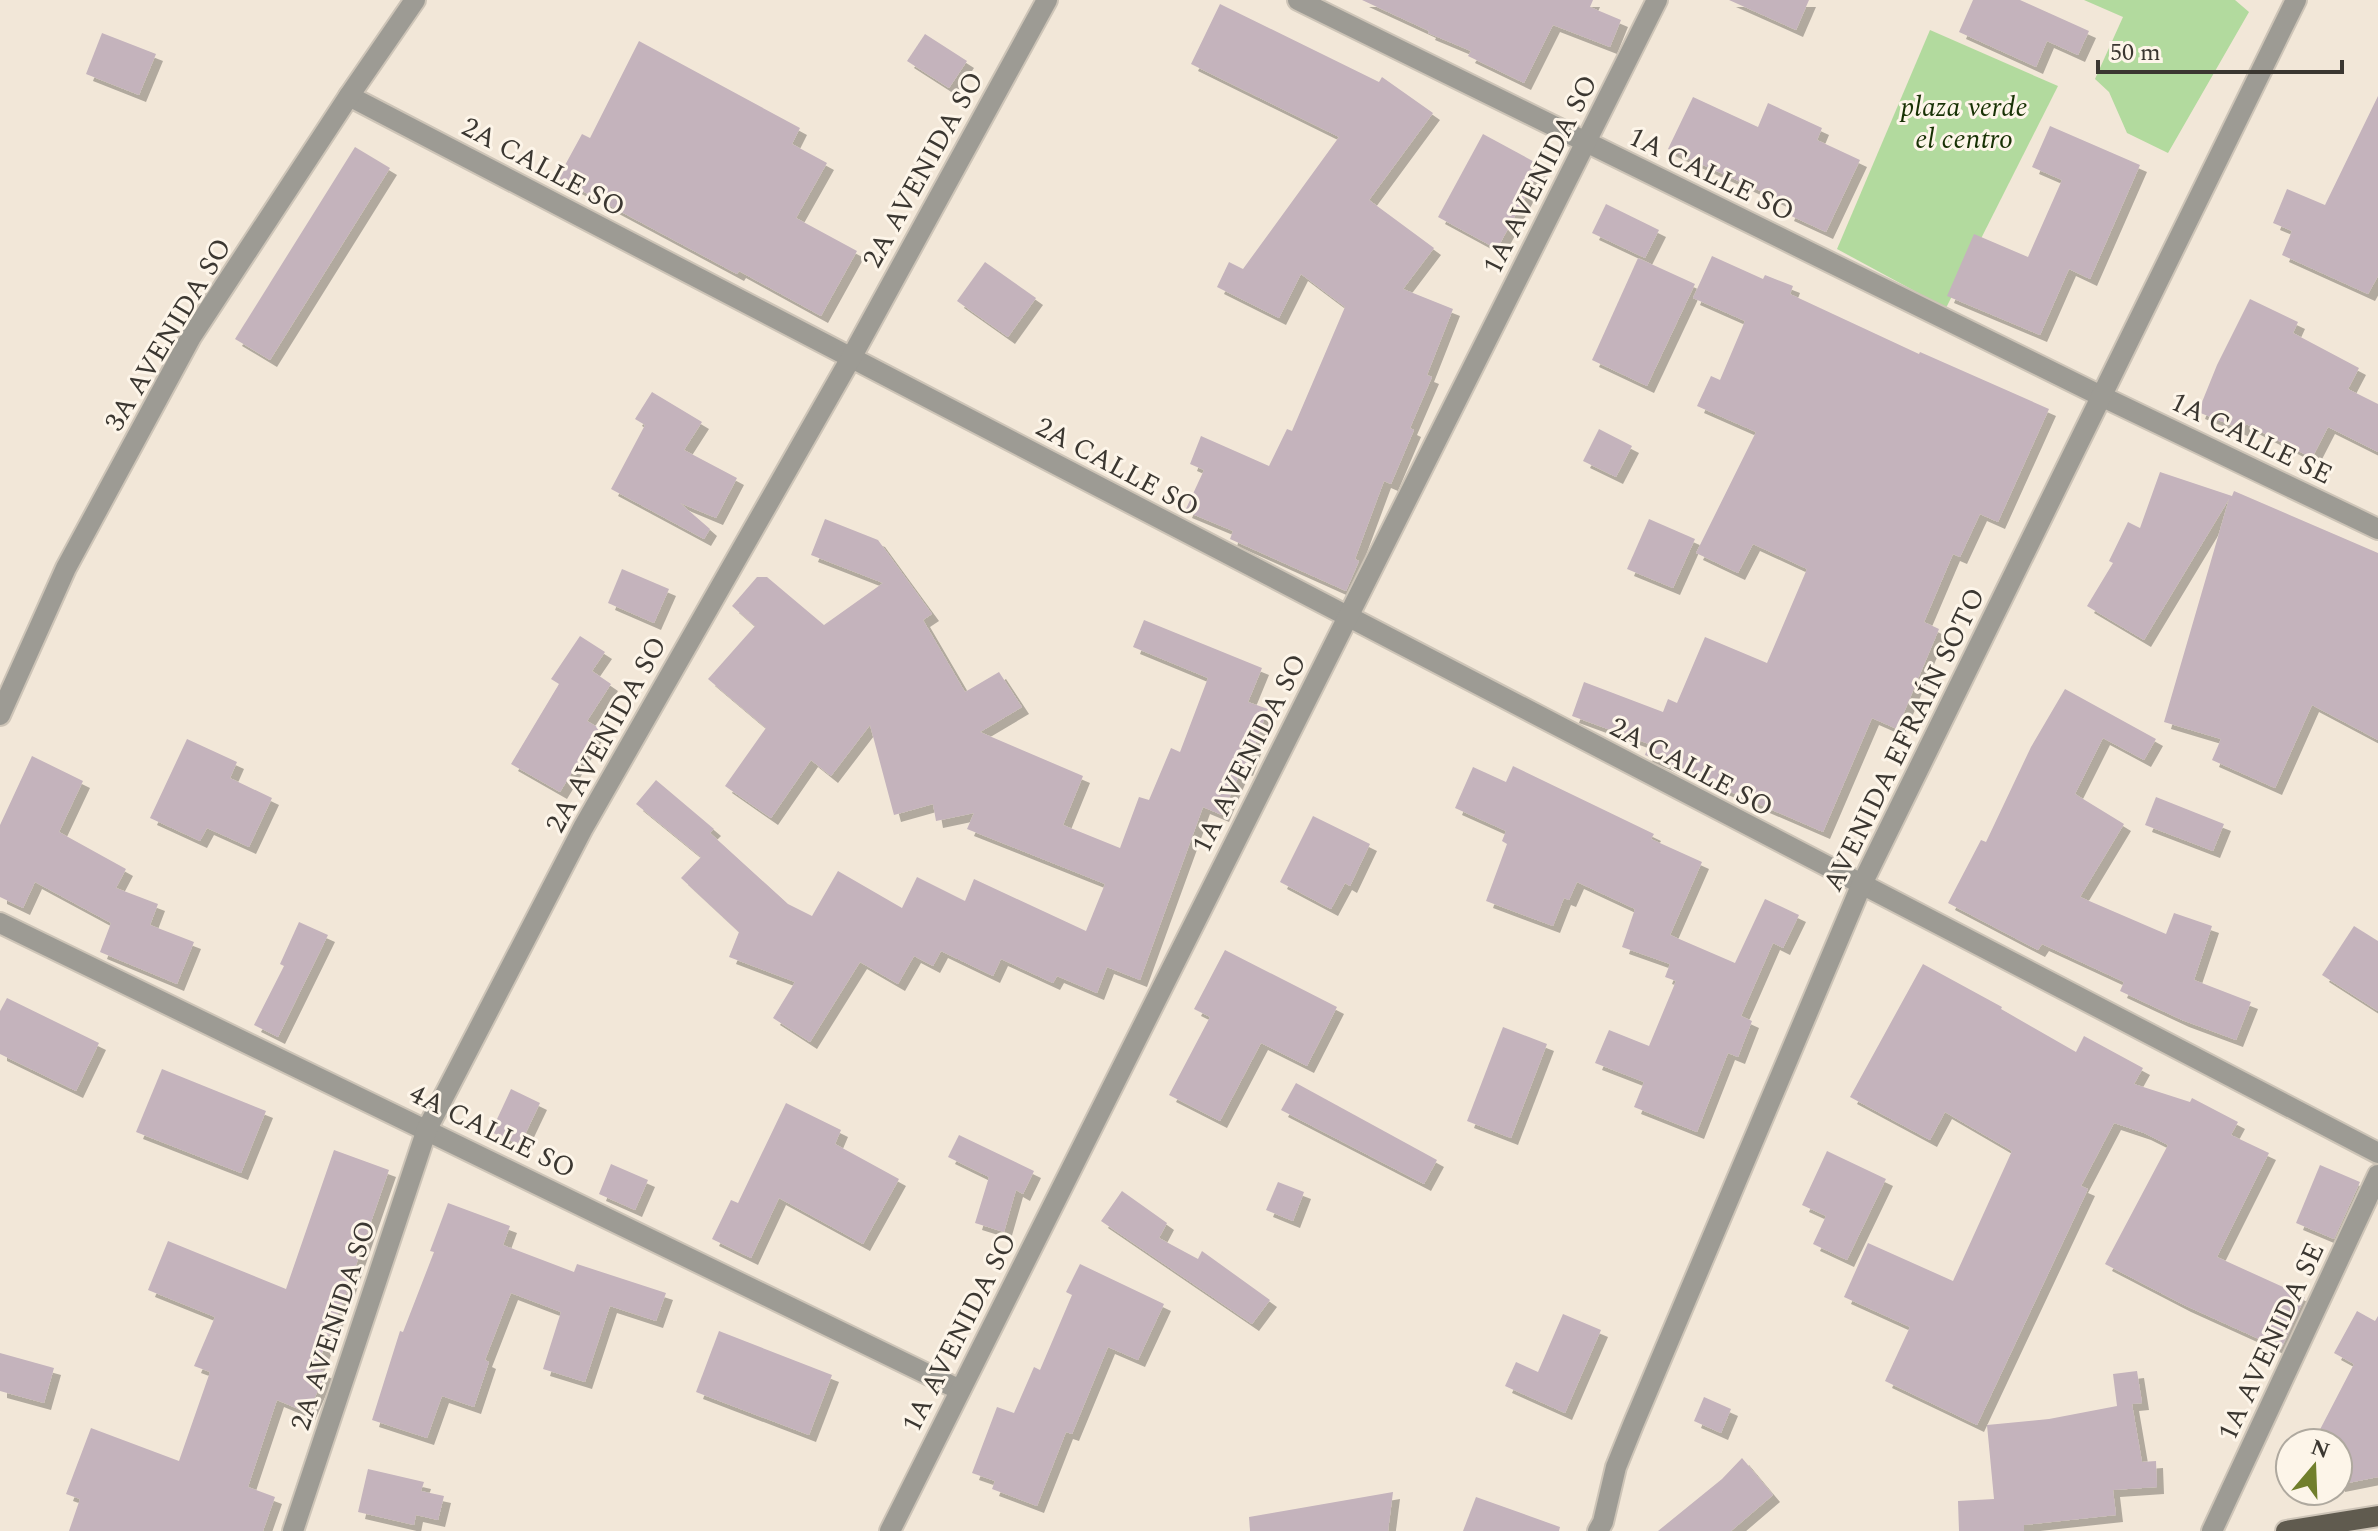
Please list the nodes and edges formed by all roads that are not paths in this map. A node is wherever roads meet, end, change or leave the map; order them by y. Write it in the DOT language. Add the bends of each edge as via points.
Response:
graph roads {
  1 [pos="415,0"];
  2 [pos="1047,0"];
  3 [pos="1298,0"];
  4 [pos="1657,0"];
  5 [pos="2296,0"];
  6 [pos="349,96"];
  7 [pos="1586,142"];
  8 [pos="851,358"];
  9 [pos="2101,396"];
  10 [pos="2378,529"];
  11 [pos="1348,617"];
  12 [pos="0,715"];
  13 [pos="1861,886"];
  14 [pos="0,923"];
  15 [pos="427,1129"];
  16 [pos="2378,1153"];
  17 [pos="2378,1175"];
  18 [pos="960,1390"];
  19 [pos="2378,1516"];
  20 [pos="1602,1528"];
  21 [pos="293,1531"];
  22 [pos="890,1531"];
  23 [pos="2212,1531"];
  24 [pos="2286,1531"];
  1 -- 6 [label="street, 3A AVENIDA SO"];
  2 -- 8 [label="street, 2A AVENIDA SO"];
  3 -- 7 [label="street, 1A CALLE SO"];
  4 -- 7 [label="street, 1A AVENIDA SO"];
  5 -- 9 [label="street, AVENIDA EFRAÍN SOTO"];
  6 -- 8 [label="street, 2A CALLE SO"];
  6 -- 12 [label="street, 3A AVENIDA SO" via="191,337 66,568"];
  7 -- 9 [label="street, 1A CALLE SO"];
  7 -- 11 [label="street, 1A AVENIDA SO"];
  8 -- 11 [label="street, 2A CALLE SO"];
  8 -- 15 [label="street, 2A AVENIDA SO" via="583,828"];
  9 -- 10 [label="street, 1A CALLE SE"];
  9 -- 13 [label="street, AVENIDA EFRAÍN SOTO"];
  11 -- 13 [label="street, 2A CALLE SO"];
  11 -- 18 [label="street, 1A AVENIDA SO"];
  13 -- 16 [label="street, 2A CALLE SO"];
  13 -- 20 [label="street, AVENIDA EFRAÍN SOTO" via="1616,1467"];
  14 -- 15 [label="street, 4A CALLE SO"];
  15 -- 18 [label="street, 4A CALLE SO"];
  15 -- 21 [label="street, 2A AVENIDA SO"];
  17 -- 23 [label="street, 1A AVENIDA SE"];
  18 -- 22 [label="street, 1A AVENIDA SO"];
  19 -- 24 [label="main road"];
}
